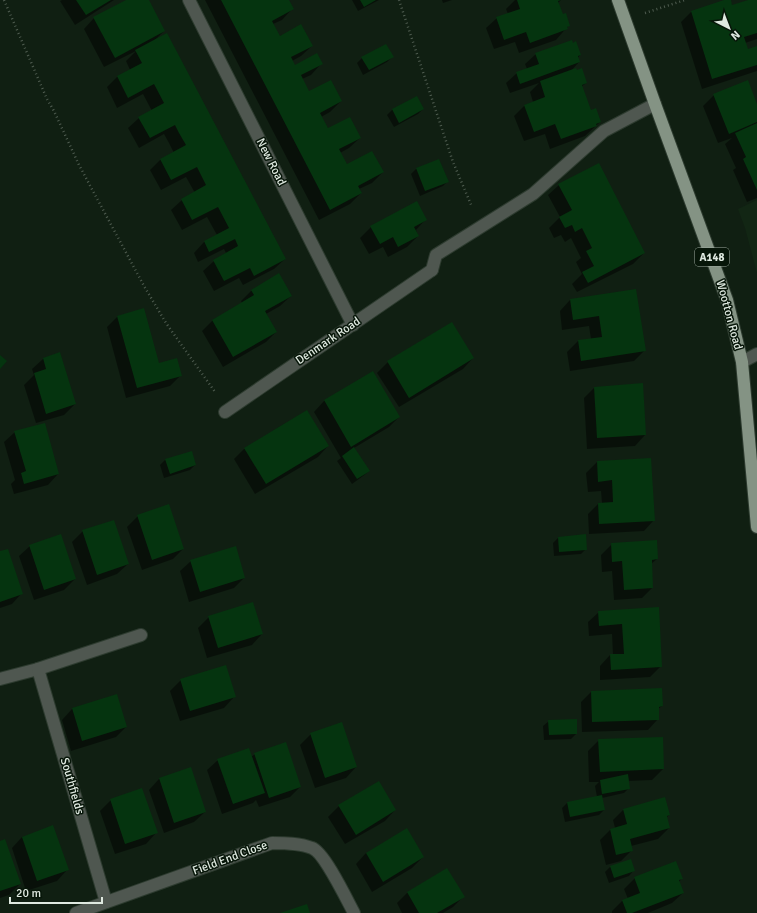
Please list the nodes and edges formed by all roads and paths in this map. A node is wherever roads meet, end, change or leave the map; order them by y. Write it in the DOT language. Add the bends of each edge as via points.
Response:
graph roads {
  1 [pos="4,0"];
  2 [pos="189,0"];
  3 [pos="399,0"];
  4 [pos="618,0"];
  5 [pos="685,0"];
  6 [pos="625,20"];
  7 [pos="655,104"];
  8 [pos="480,228"];
  9 [pos="353,325"];
  10 [pos="757,354"];
  11 [pos="742,362"];
  12 [pos="226,411"];
  13 [pos="757,526"];
  14 [pos="141,636"];
  15 [pos="38,669"];
  16 [pos="0,680"];
  17 [pos="106,902"];
  18 [pos="76,913"];
  19 [pos="354,913"];
  1 -- 12 [label="path" via="79,165 144,286"];
  2 -- 9 [label="street, New Road"];
  3 -- 8 [label="path" via="453,162"];
  4 -- 6 [label="main road, Wootton Road / A148"];
  5 -- 6 [label="path"];
  6 -- 7 [label="main road, Wootton Road / A148"];
  7 -- 8 [label="street" via="604,131 533,194"];
  7 -- 11 [label="main road, Wootton Road / A148" via="727,300"];
  8 -- 9 [label="street, Denmark Road" via="436,255 432,270"];
  9 -- 12 [label="street, Denmark Road"];
  10 -- 11 [label="street"];
  11 -- 13 [label="main road, Wootton Road / A148"];
  14 -- 15 [label="street"];
  15 -- 16 [label="street"];
  15 -- 17 [label="street, Southfields"];
  17 -- 18 [label="street, Field End Close"];
  17 -- 19 [label="street, Field End Close" via="272,843 293,843 314,848 327,864"];
}
